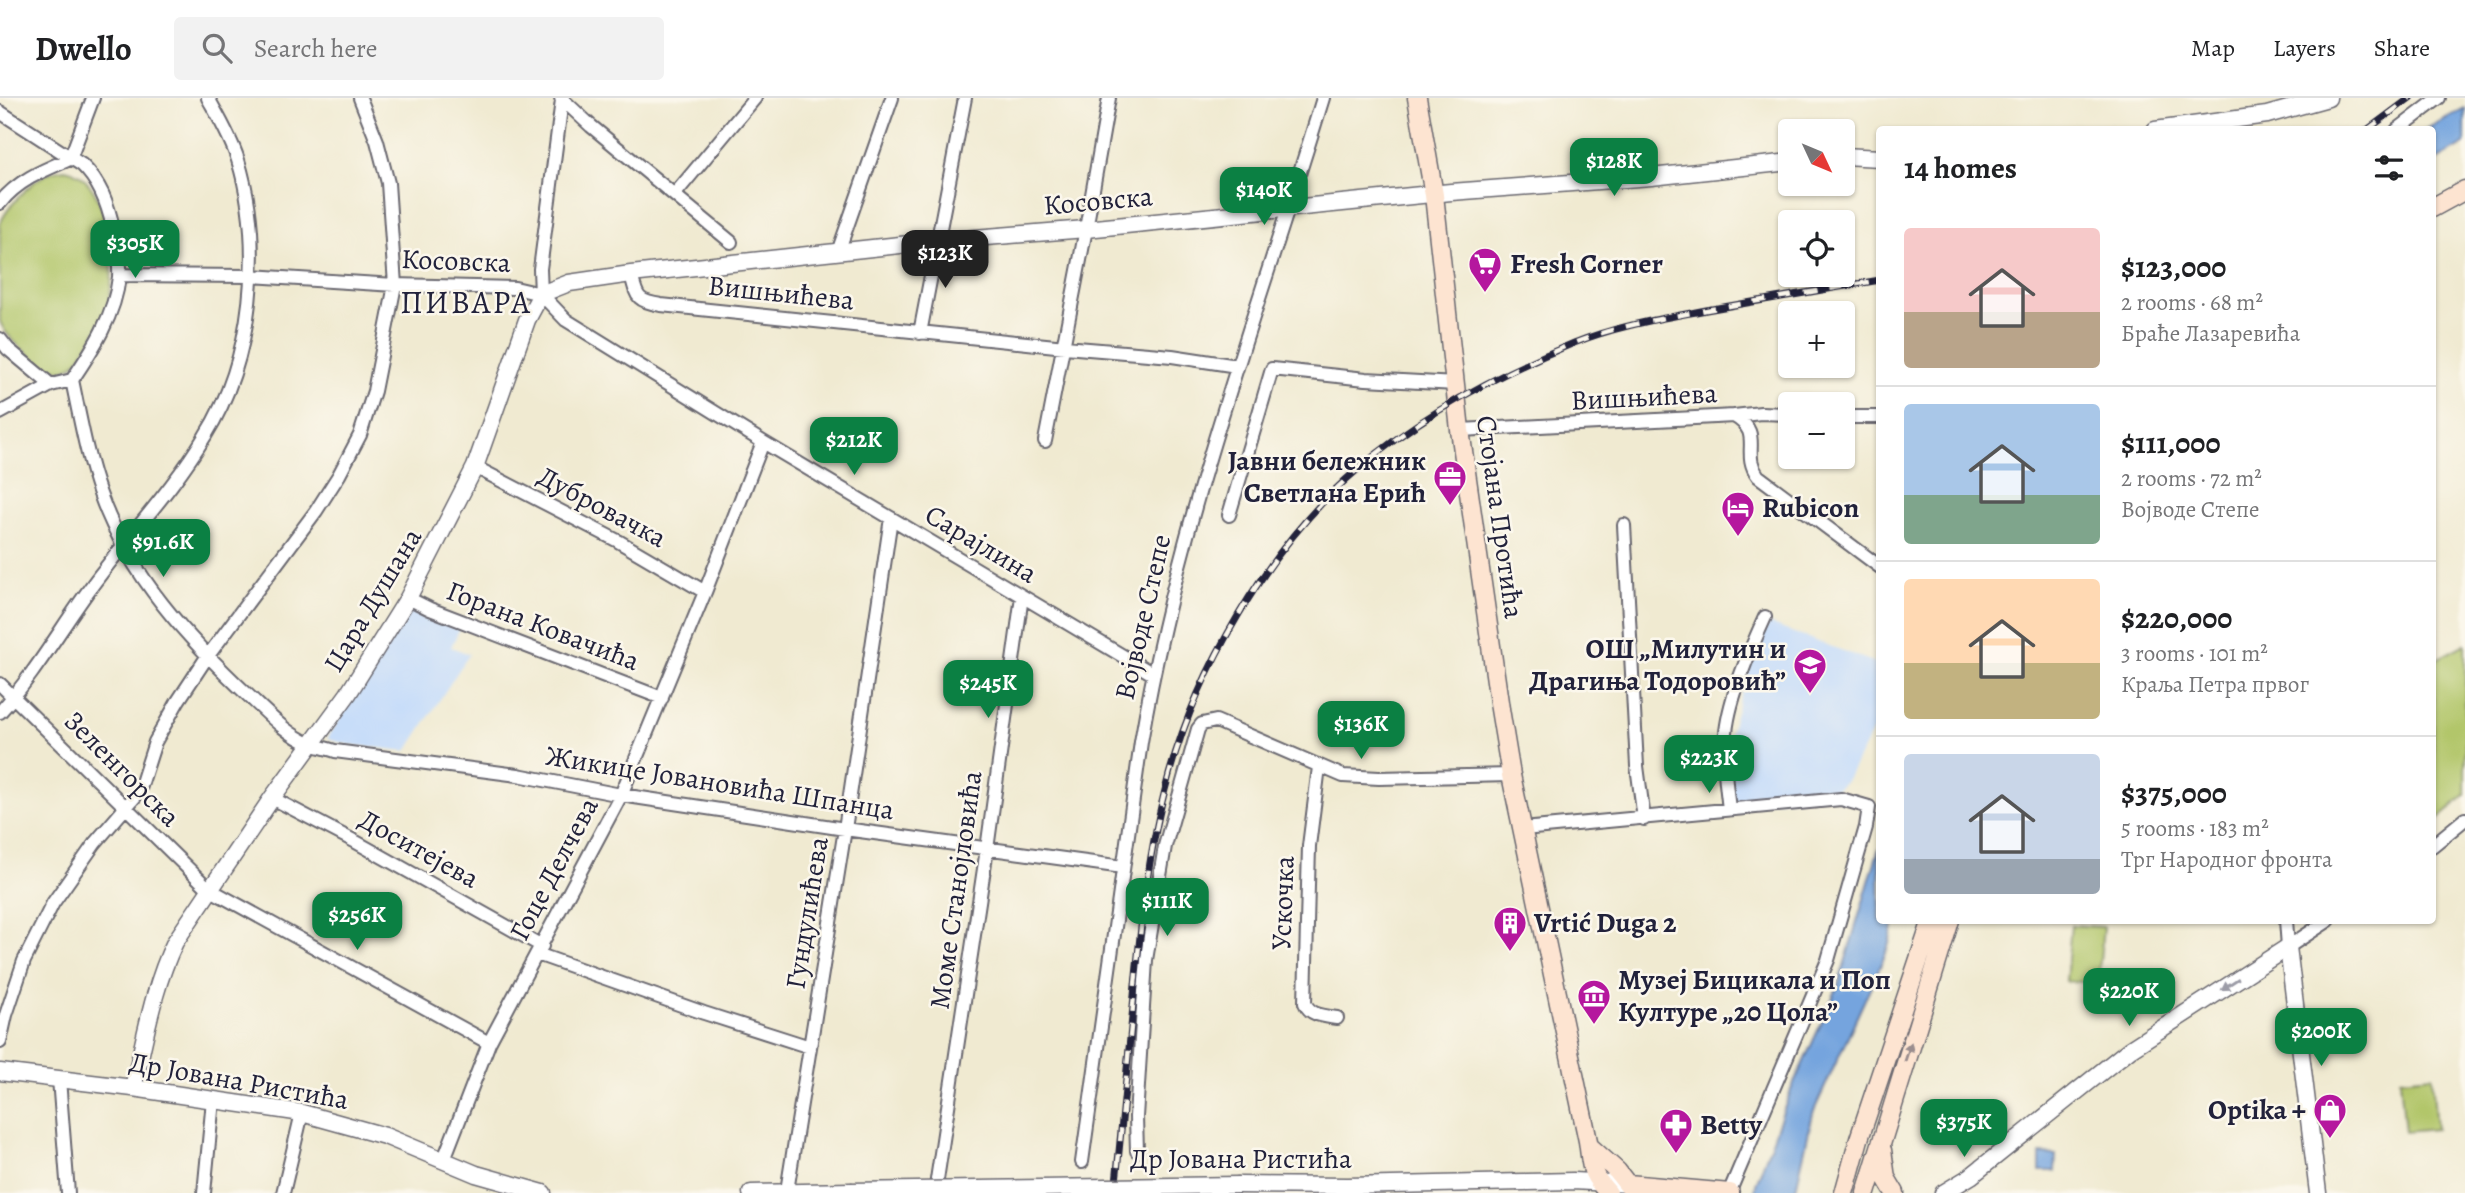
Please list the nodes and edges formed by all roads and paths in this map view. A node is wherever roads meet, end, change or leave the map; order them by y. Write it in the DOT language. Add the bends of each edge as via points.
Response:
graph roads {
  1 [pos="93,98"];
  2 [pos="208,98"];
  3 [pos="360,98"];
  4 [pos="755,98"];
  5 [pos="892,98"];
  6 [pos="965,98"];
  7 [pos="1109,98"];
  8 [pos="1323,98"];
  9 [pos="1417,98"];
  10 [pos="2328,98"];
  11 [pos="2439,98"];
  12 [pos="563,99"];
  13 [pos="0,112"];
  14 [pos="2185,126"];
  15 [pos="2401,126"];
  16 [pos="1855,157"];
  17 [pos="1876,158"];
  18 [pos="70,159"];
  19 [pos="1778,163"];
  20 [pos="2465,190"];
  21 [pos="675,194"];
  22 [pos="1434,195"];
  23 [pos="2465,203"];
  24 [pos="0,204"];
  25 [pos="1288,208"];
  26 [pos="2436,208"];
  27 [pos="2436,209"];
  28 [pos="1086,229"];
  29 [pos="731,242"];
  30 [pos="937,242"];
  31 [pos="838,252"];
  32 [pos="631,274"];
  33 [pos="119,275"];
  34 [pos="251,276"];
  35 [pos="394,285"];
  36 [pos="541,294"];
  37 [pos="920,332"];
  38 [pos="0,339"];
  39 [pos="1065,347"];
  40 [pos="1237,366"];
  41 [pos="72,380"];
  42 [pos="1456,384"];
  43 [pos="51,385"];
  44 [pos="0,414"];
  45 [pos="1778,414"];
  46 [pos="1734,416"];
  47 [pos="1855,416"];
  48 [pos="1876,417"];
  49 [pos="1460,430"];
  50 [pos="1045,441"];
  51 [pos="763,442"];
  52 [pos="475,467"];
  53 [pos="1229,515"];
  54 [pos="891,518"];
  55 [pos="1624,525"];
  56 [pos="123,544"];
  57 [pos="1876,564"];
  58 [pos="705,592"];
  59 [pos="1022,596"];
  60 [pos="408,598"];
  61 [pos="1765,617"];
  62 [pos="207,657"];
  63 [pos="1153,674"];
  64 [pos="0,684"];
  65 [pos="14,697"];
  66 [pos="662,698"];
  67 [pos="0,712"];
  68 [pos="310,744"];
  69 [pos="1319,767"];
  70 [pos="1511,775"];
  71 [pos="621,795"];
  72 [pos="272,798"];
  73 [pos="126,806"];
  74 [pos="1729,809"];
  75 [pos="1644,819"];
  76 [pos="2465,819"];
  77 [pos="2460,827"];
  78 [pos="845,829"];
  79 [pos="1523,830"];
  80 [pos="2436,843"];
  81 [pos="987,849"];
  82 [pos="1123,867"];
  83 [pos="209,889"];
  84 [pos="1931,924"];
  85 [pos="1949,924"];
  86 [pos="2286,924"];
  87 [pos="2323,924"];
  88 [pos="2288,947"];
  89 [pos="540,950"];
  90 [pos="1337,1018"];
  91 [pos="0,1042"];
  92 [pos="489,1043"];
  93 [pos="810,1047"];
  94 [pos="0,1072"];
  95 [pos="59,1079"];
  96 [pos="133,1088"];
  97 [pos="213,1100"];
  98 [pos="302,1113"];
  99 [pos="1881,1141"];
  100 [pos="1589,1146"];
  101 [pos="1138,1151"];
  102 [pos="444,1159"];
  103 [pos="1082,1162"];
  104 [pos="1348,1186"];
  105 [pos="1250,1188"];
  106 [pos="1604,1188"];
  107 [pos="1631,1189"];
  108 [pos="1667,1190"];
  109 [pos="788,1191"];
  110 [pos="935,1192"];
  111 [pos="68,1193"];
  112 [pos="204,1193"];
  113 [pos="283,1193"];
  114 [pos="543,1193"];
  115 [pos="751,1193"];
  116 [pos="1321,1193"];
  117 [pos="1729,1193"];
  118 [pos="1844,1193"];
  119 [pos="1866,1193"];
  120 [pos="1895,1193"];
  121 [pos="1943,1193"];
  122 [pos="2318,1193"];
  1 -- 18 [label="street"];
  2 -- 34 [label="street" via="232,142 245,186"];
  3 -- 35 [label="street" via="388,183"];
  4 -- 21 [label="street"];
  5 -- 31 [label="street"];
  6 -- 30 [label="street"];
  7 -- 28 [label="street"];
  8 -- 25 [label="street, Војводе Степе"];
  9 -- 22 [label="main road, Стојана Протића"];
  10 -- 14 [label="street" via="2267,115"];
  11 -- 15 [label="street"];
  12 -- 21 [label="street"];
  12 -- 36 [label="street, Цара Душана" via="540,269"];
  13 -- 18 [label="street"];
  16 -- 17 [label="street"];
  18 -- 24 [label="street" via="39,171"];
  18 -- 33 [label="street" via="92,174 104,195"];
  19 -- 22 [label="street, Косовска"];
  20 -- 26 [label="main road"];
  21 -- 29 [label="street"];
  22 -- 25 [label="street, Косовска"];
  22 -- 42 [label="main road, Стојана Протића"];
  23 -- 27 [label="main road"];
  25 -- 28 [label="street, Косовска"];
  25 -- 40 [label="street, Војводе Степе"];
  28 -- 30 [label="street, Косовска"];
  28 -- 39 [label="street"];
  30 -- 31 [label="street, Косовска"];
  30 -- 37 [label="street"];
  31 -- 32 [label="street, Косовска"];
  32 -- 36 [label="street, Косовска" via="569,284"];
  32 -- 37 [label="street, Вишњићева" via="638,298 646,302"];
  33 -- 34 [label="street, Косовска"];
  33 -- 41 [label="street" via="100,336"];
  34 -- 35 [label="street, Косовска"];
  34 -- 56 [label="street" via="235,371 221,406 186,466"];
  35 -- 36 [label="street, Косовска" via="515,288"];
  35 -- 62 [label="street" via="374,391 360,435 316,511"];
  36 -- 51 [label="street, Сарајлина" via="566,320"];
  36 -- 52 [label="street, Цара Душана" via="527,320"];
  37 -- 39 [label="street, Вишњићева"];
  38 -- 43 [label="street"];
  39 -- 40 [label="street, Вишњићева"];
  39 -- 50 [label="street"];
  40 -- 63 [label="street, Војводе Степе" via="1187,533"];
  41 -- 43 [label="street"];
  41 -- 56 [label="street" via="90,464"];
  42 -- 49 [label="main road, Стојана Протића"];
  42 -- 53 [label="street" via="1272,369"];
  43 -- 44 [label="street"];
  45 -- 46 [label="street"];
  46 -- 49 [label="street, Вишњићева"];
  46 -- 57 [label="street, Вишњићева" via="1749,427 1750,460 1758,476"];
  47 -- 48 [label="street"];
  49 -- 70 [label="main road, Стојана Протића"];
  51 -- 54 [label="street, Сарајлина"];
  51 -- 58 [label="street, Гоце Делчева"];
  52 -- 58 [label="street, Дубровачка"];
  52 -- 60 [label="street, Цара Душана"];
  54 -- 59 [label="street, Сарајлина"];
  54 -- 78 [label="street, Гундулићева"];
  55 -- 75 [label="street"];
  56 -- 62 [label="street" via="151,590"];
  56 -- 65 [label="street"];
  58 -- 66 [label="street, Гоце Делчева"];
  59 -- 63 [label="street, Сарајлина"];
  59 -- 81 [label="street, Моме Станојловића"];
  60 -- 66 [label="street, Горана Ковачића"];
  60 -- 68 [label="street, Цара Душана" via="348,694"];
  61 -- 74 [label="street" via="1727,725"];
  62 -- 68 [label="street"];
  62 -- 73 [label="street" via="155,742 139,792"];
  63 -- 82 [label="street, Војводе Степе"];
  64 -- 65 [label="street, Зеленгорска"];
  65 -- 67 [label="street"];
  65 -- 73 [label="street, Зеленгорска"];
  66 -- 71 [label="street, Гоце Делчева"];
  68 -- 71 [label="street, Жикице Јовановића Шпанца"];
  68 -- 72 [label="street, Цара Душана"];
  69 -- 70 [label="street" via="1356,778"];
  69 -- 90 [label="street, Ускочка" via="1309,846 1305,1003 1313,1013"];
  69 -- 101 [label="street" via="1216,721 1202,724 1193,739 1165,846 1146,960"];
  70 -- 79 [label="main road, Стојана Протића"];
  71 -- 78 [label="street, Жикице Јовановића Шпанца"];
  71 -- 89 [label="street, Гоце Делчева"];
  72 -- 83 [label="street, Цара Душана"];
  72 -- 89 [label="street, Доситејева"];
  73 -- 83 [label="street, Зеленгорска"];
  73 -- 91 [label="street" via="53,903 24,961"];
  74 -- 75 [label="street"];
  74 -- 117 [label="street" via="1840,799 1866,805 1870,811 1828,960"];
  75 -- 79 [label="street"];
  76 -- 77 [label="street"];
  77 -- 80 [label="street"];
  78 -- 81 [label="street, Жикице Јовановића Шпанца"];
  78 -- 93 [label="street, Гундулићева"];
  79 -- 100 [label="main road, Стојана Протића"];
  81 -- 82 [label="street, Жикице Јовановића Шпанца"];
  81 -- 110 [label="street, Моме Станојловића"];
  82 -- 103 [label="street, Војводе Степе"];
  83 -- 92 [label="street, Зеленгорска"];
  83 -- 96 [label="street, Цара Душана" via="167,960"];
  84 -- 118 [label="main road"];
  99 -- 85 [label="main road, one-way"];
  86 -- 88 [label="street"];
  87 -- 88 [label="street"];
  88 -- 121 [label="street, one-way" via="2130,1049 1971,1176"];
  88 -- 122 [label="street"];
  89 -- 92 [label="street, Гоце Делчева"];
  89 -- 93 [label="street, Доситејева" via="704,1013"];
  92 -- 102 [label="street, Гоце Делчева"];
  93 -- 109 [label="street, Гундулићева"];
  94 -- 95 [label="street, Др Јована Ристића"];
  95 -- 96 [label="street, Др Јована Ристића"];
  95 -- 111 [label="street"];
  96 -- 97 [label="street, Др Јована Ристића"];
  97 -- 98 [label="street, Др Јована Ристића"];
  97 -- 112 [label="street"];
  98 -- 102 [label="street, Др Јована Ристића" via="385,1136"];
  98 -- 113 [label="street"];
  99 -- 119 [label="main road"];
  99 -- 120 [label="main road" via="1883,1166"];
  100 -- 106 [label="main road, Стојана Протића" via="1593,1174"];
  100 -- 107 [label="main road"];
  102 -- 114 [label="street, Др Јована Ристића" via="476,1174"];
  104 -- 105 [label="street, Др Јована Ристића"];
  104 -- 106 [label="street, Др Јована Ристића"];
  104 -- 116 [label="street"];
  105 -- 109 [label="street, Др Јована Ристића, bridge" via="1193,1184"];
  106 -- 107 [label="street, Др Јована Ристића"];
  107 -- 108 [label="main road, Др Јована Ристића"];
  108 -- 117 [label="main road, Др Јована Ристића"];
  109 -- 115 [label="street, Др Јована Ристића"];
}
